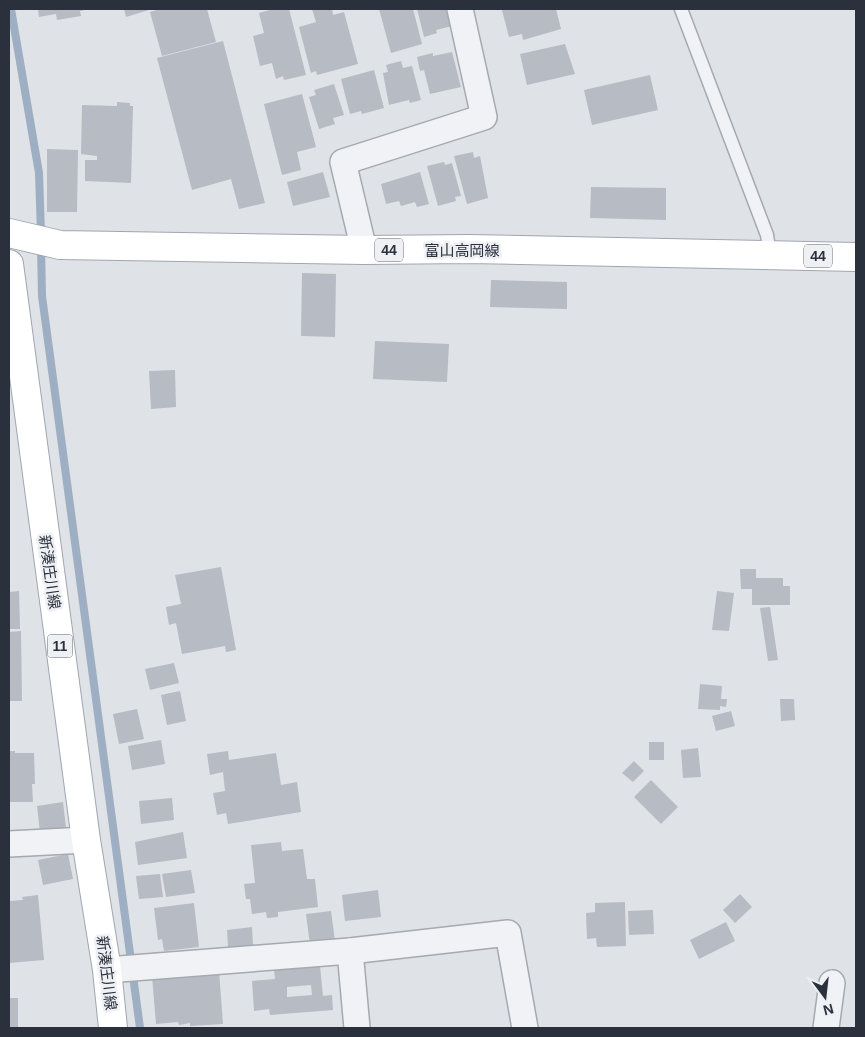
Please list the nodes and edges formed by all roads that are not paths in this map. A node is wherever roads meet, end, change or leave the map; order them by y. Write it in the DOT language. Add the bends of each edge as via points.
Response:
graph roads {
  1 [pos="460,9"];
  2 [pos="680,9"];
  3 [pos="9,234"];
  4 [pos="364,250"];
  5 [pos="775,255"];
  6 [pos="856,257"];
  7 [pos="9,264"];
  8 [pos="86,840"];
  9 [pos="9,844"];
  10 [pos="350,951"];
  11 [pos="107,970"];
  12 [pos="832,983"];
  13 [pos="114,1028"];
  14 [pos="357,1028"];
  15 [pos="525,1028"];
  16 [pos="826,1028"];
  1 -- 4 [label="street" via="484,117 343,162"];
  2 -- 5 [label="lane"];
  3 -- 4 [label="main road, 富山高岡線 / 44" via="60,245"];
  4 -- 5 [label="main road, 富山高岡線 / 44"];
  5 -- 6 [label="main road, 富山高岡線 / 44"];
  7 -- 8 [label="main road, 新湊庄川線 / 11"];
  8 -- 9 [label="street"];
  8 -- 11 [label="main road, 新湊庄川線 / 11"];
  10 -- 11 [label="street"];
  10 -- 14 [label="street"];
  10 -- 15 [label="street" via="508,932"];
  11 -- 13 [label="main road, 新湊庄川線 / 11"];
  12 -- 16 [label="street"];
}
